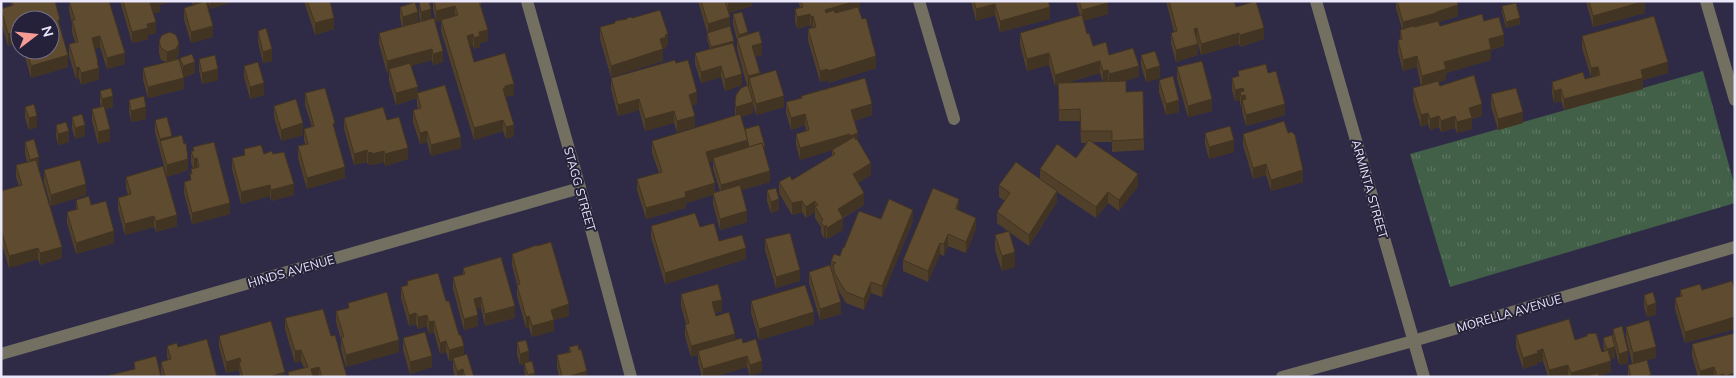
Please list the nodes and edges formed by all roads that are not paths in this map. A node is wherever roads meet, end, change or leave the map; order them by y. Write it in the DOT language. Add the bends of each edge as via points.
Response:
graph roads {
  1 [pos="527,1"];
  2 [pos="919,1"];
  3 [pos="1316,1"];
  4 [pos="1706,1"];
  5 [pos="1735,100"];
  6 [pos="954,119"];
  7 [pos="580,188"];
  8 [pos="1735,247"];
  9 [pos="1413,340"];
  10 [pos="1,354"];
  11 [pos="631,377"];
  12 [pos="1282,377"];
  13 [pos="1424,377"];
  1 -- 7 [label="street, STAGG STREET"];
  2 -- 6 [label="street"];
  3 -- 9 [label="street, ARMINTA STREET"];
  4 -- 5 [label="street"];
  7 -- 10 [label="street, HINDS AVENUE"];
  7 -- 11 [label="street, STAGG STREET"];
  8 -- 9 [label="street, MORELLA AVENUE"];
  9 -- 12 [label="street, MORELLA AVENUE"];
  9 -- 13 [label="street, ARMINTA STREET"];
}
